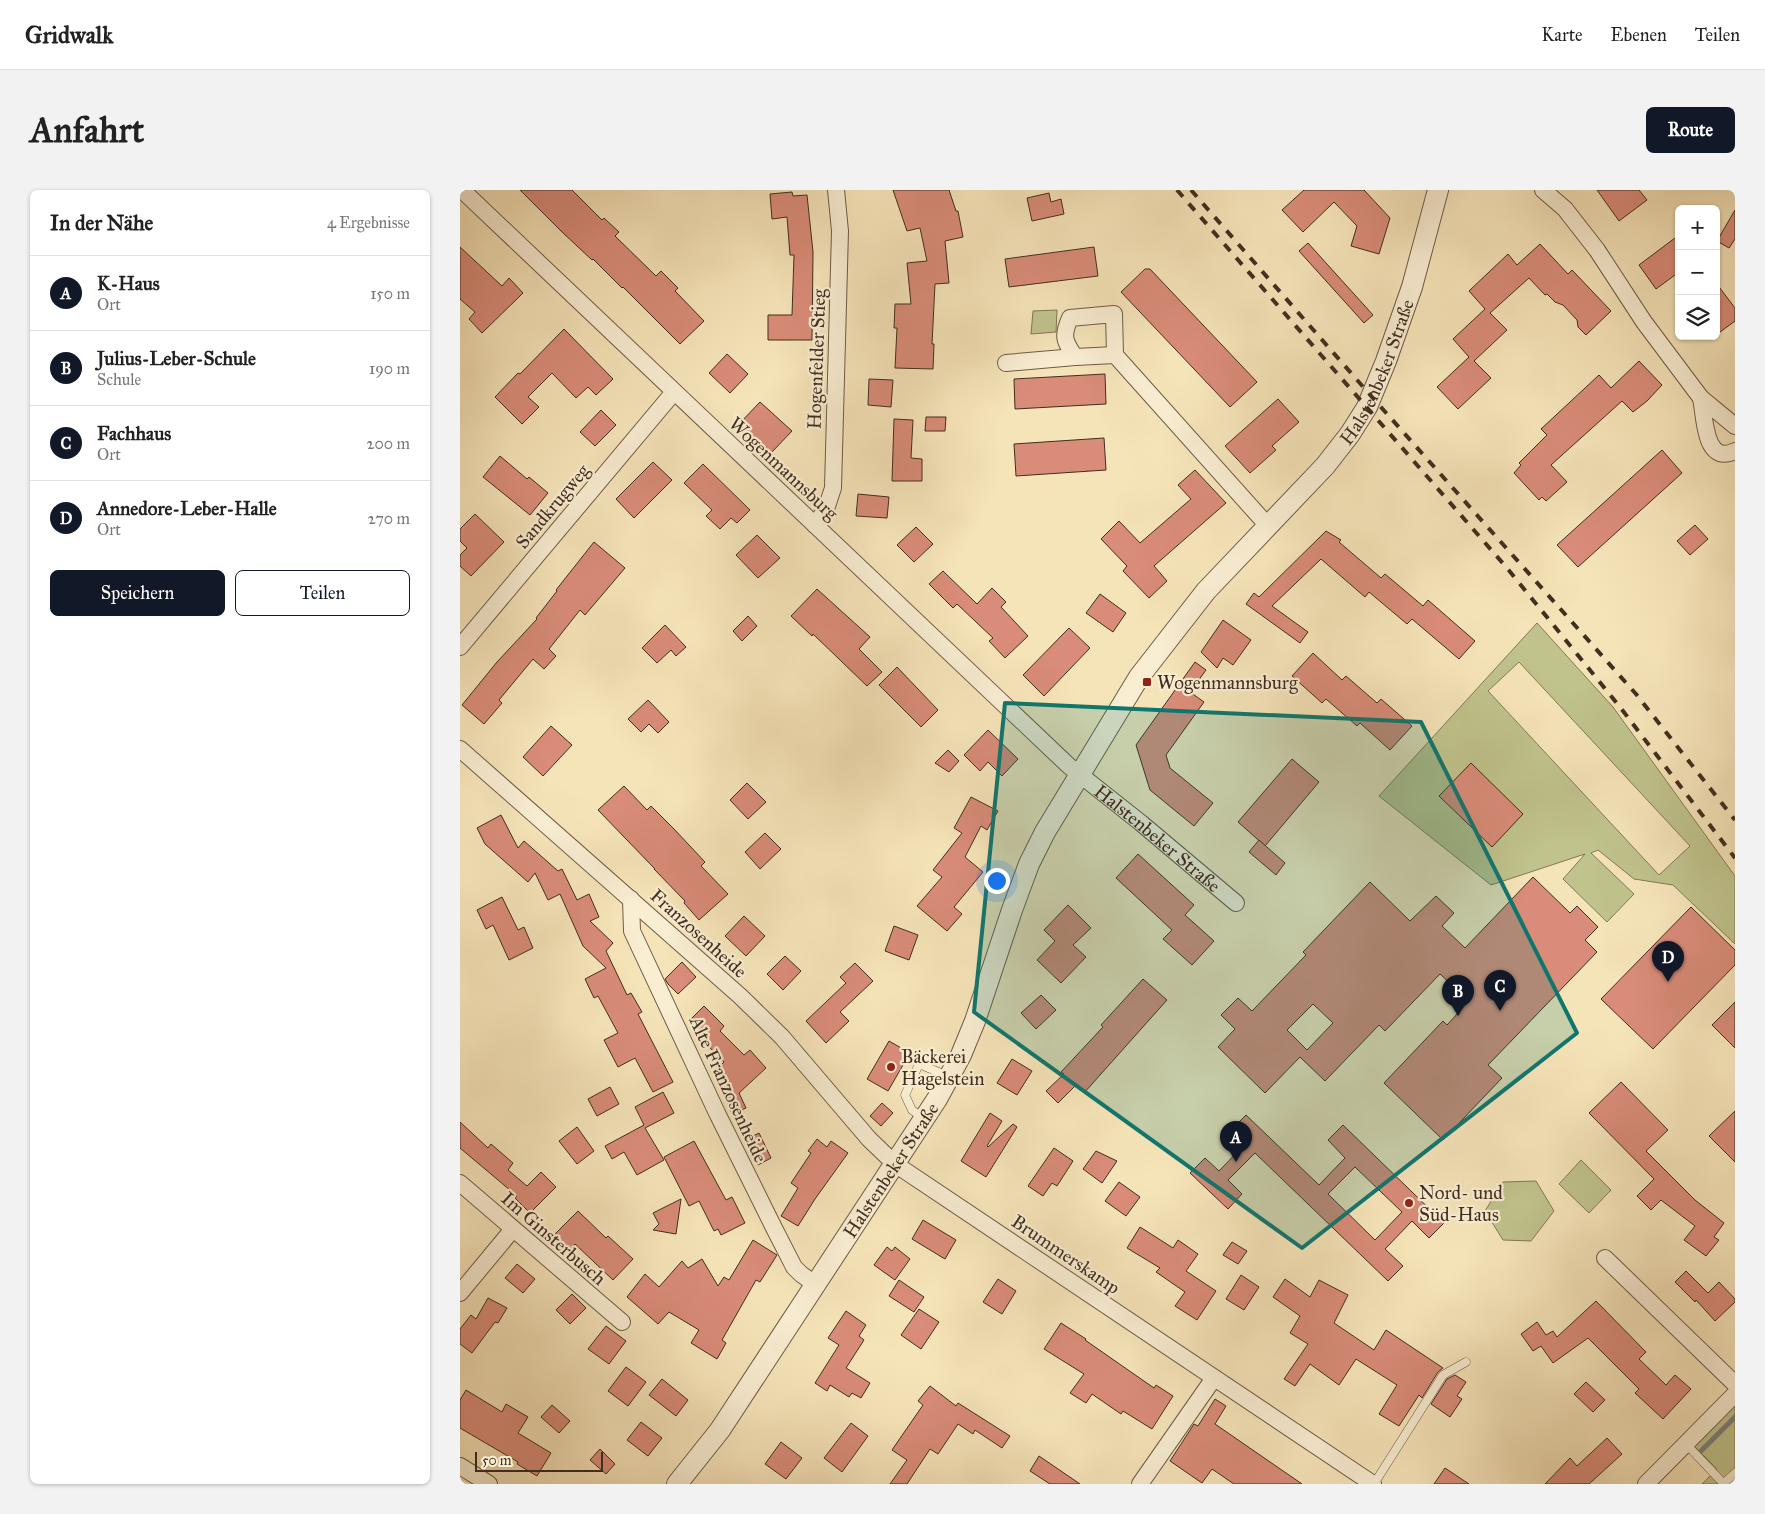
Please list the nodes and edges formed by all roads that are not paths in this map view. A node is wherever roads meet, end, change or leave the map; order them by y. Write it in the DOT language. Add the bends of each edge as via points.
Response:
graph roads {
  1 [pos="462,190"];
  2 [pos="836,190"];
  3 [pos="1438,190"];
  4 [pos="1543,190"];
  5 [pos="1115,355"];
  6 [pos="1074,357"];
  7 [pos="1006,363"];
  8 [pos="674,392"];
  9 [pos="1701,398"];
  10 [pos="1735,426"];
  11 [pos="1735,451"];
  12 [pos="815,525"];
  13 [pos="1268,526"];
  14 [pos="460,646"];
  15 [pos="460,749"];
  16 [pos="1079,775"];
  17 [pos="631,899"];
  18 [pos="1236,903"];
  19 [pos="950,1076"];
  20 [pos="925,1119"];
  21 [pos="895,1164"];
  22 [pos="460,1184"];
  23 [pos="513,1229"];
  24 [pos="1605,1258"];
  25 [pos="816,1285"];
  26 [pos="460,1293"];
  27 [pos="622,1322"];
  28 [pos="1466,1362"];
  29 [pos="1214,1378"];
  30 [pos="1735,1384"];
  31 [pos="1735,1394"];
  32 [pos="1686,1444"];
  33 [pos="460,1466"];
  34 [pos="1735,1473"];
  35 [pos="489,1484"];
  36 [pos="677,1484"];
  37 [pos="1140,1484"];
  38 [pos="1374,1484"];
  39 [pos="1646,1484"];
  40 [pos="1724,1484"];
  1 -- 8 [label="street, Wogenmannsburg"];
  2 -- 12 [label="street, Hogenfelder Stieg" via="840,230 832,488 826,509"];
  3 -- 13 [label="street, Halstenbeker Straße" via="1409,296 1367,407 1325,466"];
  4 -- 9 [label="street" via="1565,209 1597,250 1644,322"];
  5 -- 6 [label="street"];
  5 -- 6 [label="street" via="1114,314 1070,318 1064,331 1066,344"];
  5 -- 13 [label="street"];
  6 -- 7 [label="street"];
  8 -- 12 [label="street, Wogenmannsburg"];
  8 -- 14 [label="street, Sandkrugweg"];
  9 -- 10 [label="street"];
  9 -- 11 [label="street" via="1713,449 1728,455"];
  12 -- 16 [label="street, Wogenmannsburg"];
  13 -- 16 [label="street, Halstenbeker Straße" via="1206,591 1138,677"];
  15 -- 17 [label="street, Franzosenheide"];
  16 -- 18 [label="street, Halstenbeker Straße"];
  16 -- 19 [label="street, Halstenbeker Straße" via="1029,864 977,1015"];
  17 -- 21 [label="street, Franzosenheide" via="782,1036"];
  17 -- 25 [label="street, Alte Franzosenheide" via="632,931 717,1113 794,1266"];
  19 -- 20 [label="street, Halstenbeker Straße"];
  19 -- 20 [label="lane" via="919,1064 904,1095 912,1110"];
  20 -- 21 [label="street, Halstenbeker Straße"];
  21 -- 25 [label="street, Halstenbeker Straße"];
  21 -- 29 [label="street, Brummerskamp"];
  22 -- 23 [label="street, Im Ginsterbusch"];
  23 -- 26 [label="street"];
  23 -- 27 [label="street, Im Ginsterbusch"];
  24 -- 30 [label="street"];
  25 -- 36 [label="street, Halstenbeker Straße" via="720,1430"];
  28 -- 38 [label="lane" via="1442,1375"];
  29 -- 37 [label="street"];
  29 -- 38 [label="street, Brummerskamp"];
  31 -- 32 [label="street"];
  32 -- 39 [label="street"];
  32 -- 40 [label="lane"];
  33 -- 35 [label="street"];
  34 -- 40 [label="lane"];
}
